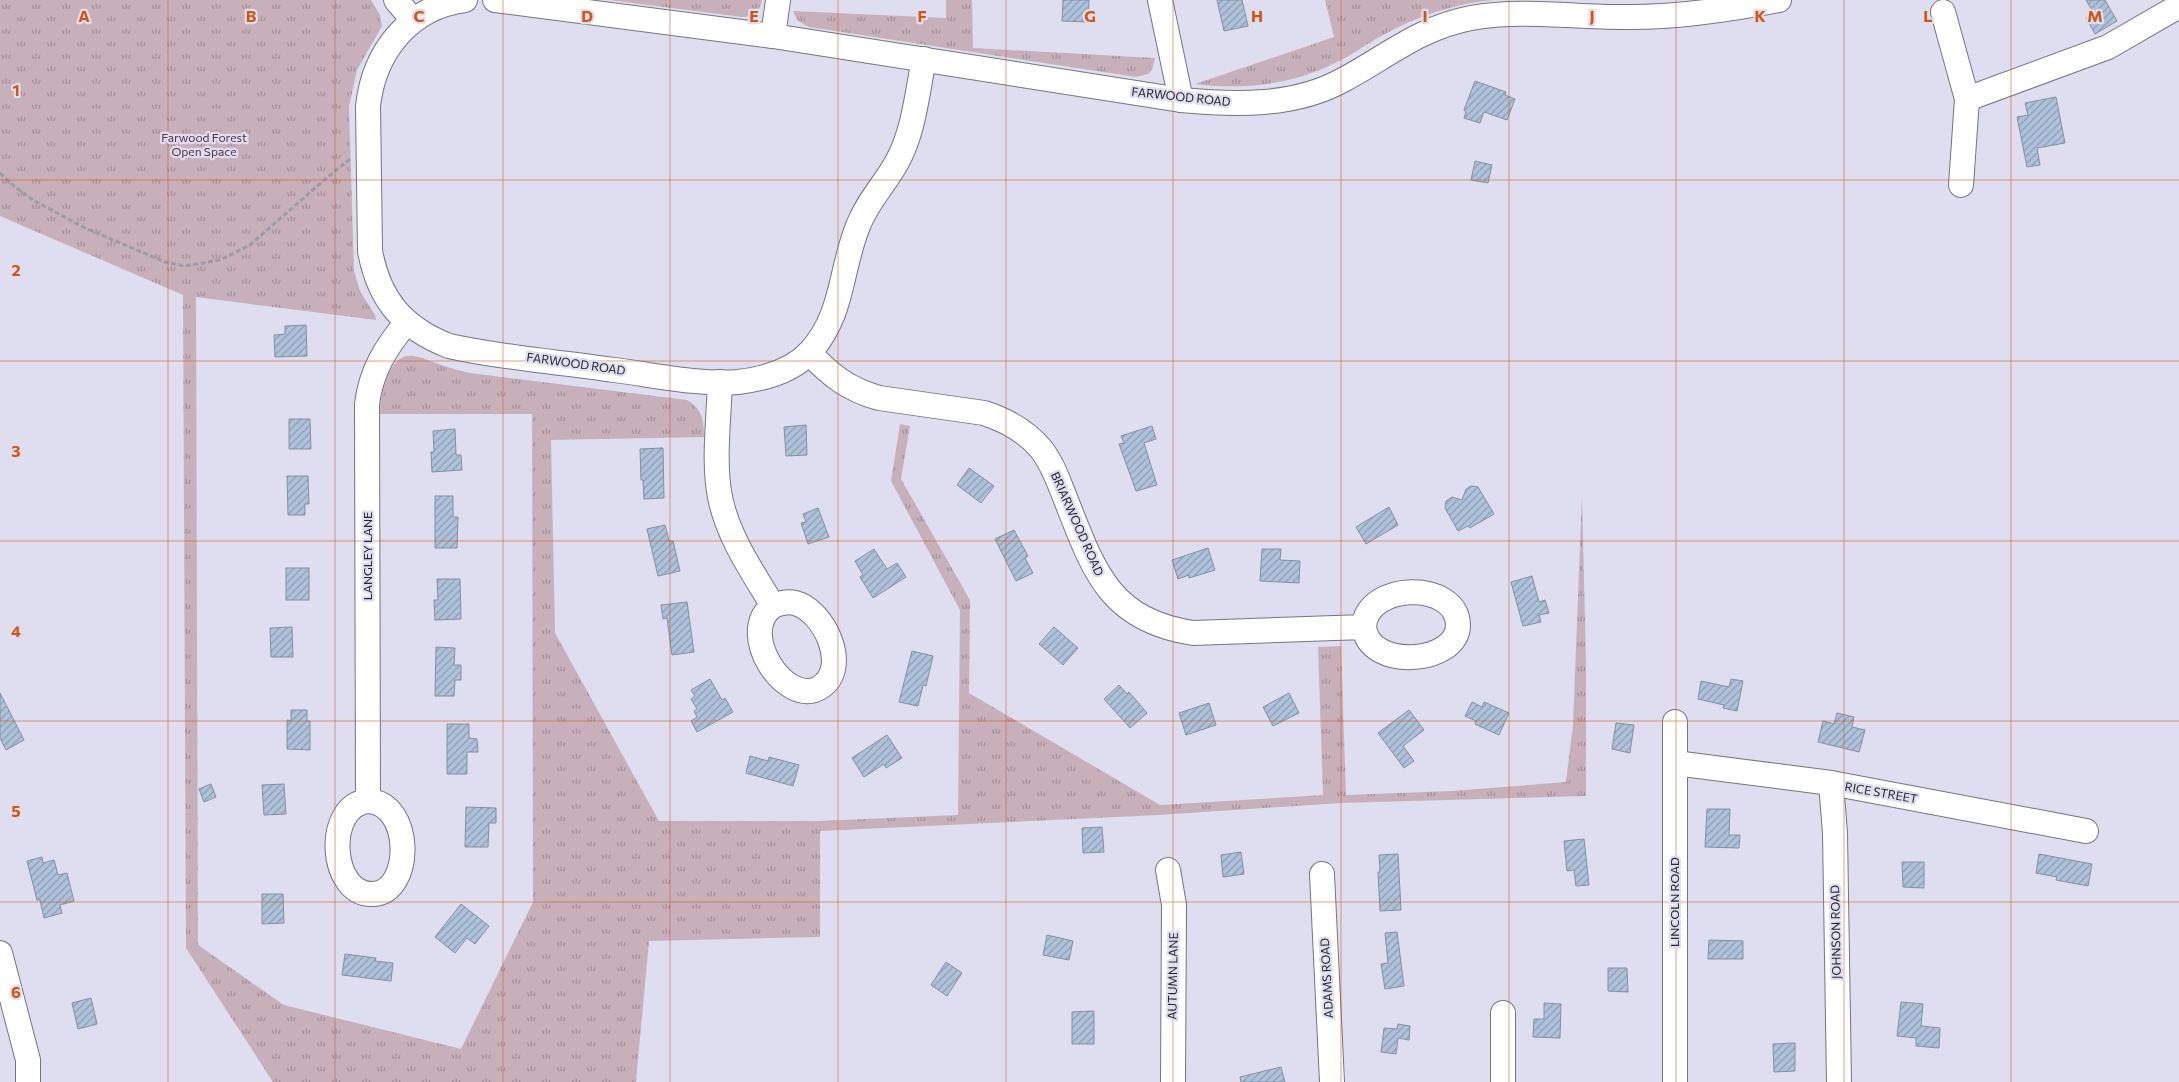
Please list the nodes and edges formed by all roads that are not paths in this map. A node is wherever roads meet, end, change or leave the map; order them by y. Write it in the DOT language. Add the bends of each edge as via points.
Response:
graph roads {
  1 [pos="396,0"];
  2 [pos="465,0"];
  3 [pos="495,0"];
  4 [pos="778,0"];
  5 [pos="1160,0"];
  6 [pos="1780,0"];
  7 [pos="2179,6"];
  8 [pos="1943,12"];
  9 [pos="413,20"];
  10 [pos="773,36"];
  11 [pos="924,59"];
  12 [pos="1967,99"];
  13 [pos="1181,100"];
  14 [pos="1961,185"];
  15 [pos="407,322"];
  16 [pos="809,353"];
  17 [pos="720,382"];
  18 [pos="773,606"];
  19 [pos="1364,627"];
  20 [pos="1675,722"];
  21 [pos="1676,763"];
  22 [pos="1831,783"];
  23 [pos="368,801"];
  24 [pos="2086,830"];
  25 [pos="1168,870"];
  26 [pos="1322,874"];
  27 [pos="0,954"];
  28 [pos="1503,1013"];
  29 [pos="28,1082"];
  30 [pos="1172,1082"];
  31 [pos="1332,1082"];
  32 [pos="1503,1082"];
  33 [pos="1675,1082"];
  34 [pos="1838,1082"];
  1 -- 9 [label="street"];
  2 -- 9 [label="street, FARWOOD ROAD" via="442,5"];
  3 -- 10 [label="street, FARWOOD ROAD"];
  4 -- 10 [label="street"];
  5 -- 13 [label="street"];
  6 -- 13 [label="street, FARWOOD ROAD" via="1728,10 1650,16 1512,14 1472,18 1413,37 1344,80 1306,95 1233,103"];
  7 -- 12 [label="street" via="2108,47"];
  8 -- 12 [label="street"];
  9 -- 15 [label="street, FARWOOD ROAD" via="389,44 374,74 368,106 370,251 386,297"];
  10 -- 11 [label="street, FARWOOD ROAD"];
  11 -- 13 [label="street, FARWOOD ROAD"];
  11 -- 16 [label="street, FARWOOD ROAD" via="904,146 865,210 837,307"];
  12 -- 14 [label="street"];
  15 -- 17 [label="street, FARWOOD ROAD" via="434,340 465,350"];
  15 -- 23 [label="street, LANGLEY LANE" via="380,359 369,388 367,404"];
  16 -- 17 [label="street, FARWOOD ROAD" via="770,376"];
  16 -- 19 [label="street, BRIARWOOD ROAD" via="839,381 864,394 984,413 1021,430 1042,450 1056,473 1088,555 1108,589 1138,615 1155,624 1194,633"];
  17 -- 18 [label="street" via="718,478 723,510 735,541"];
  20 -- 21 [label="street, LINCOLN ROAD"];
  21 -- 22 [label="street, RICE STREET"];
  21 -- 33 [label="street, LINCOLN ROAD"];
  22 -- 24 [label="street, RICE STREET"];
  22 -- 34 [label="street, JOHNSON ROAD"];
  25 -- 30 [label="street, AUTUMN LANE" via="1174,906"];
  26 -- 31 [label="street, ADAMS ROAD"];
  27 -- 29 [label="street" via="28,1060"];
  28 -- 32 [label="street"];
}
